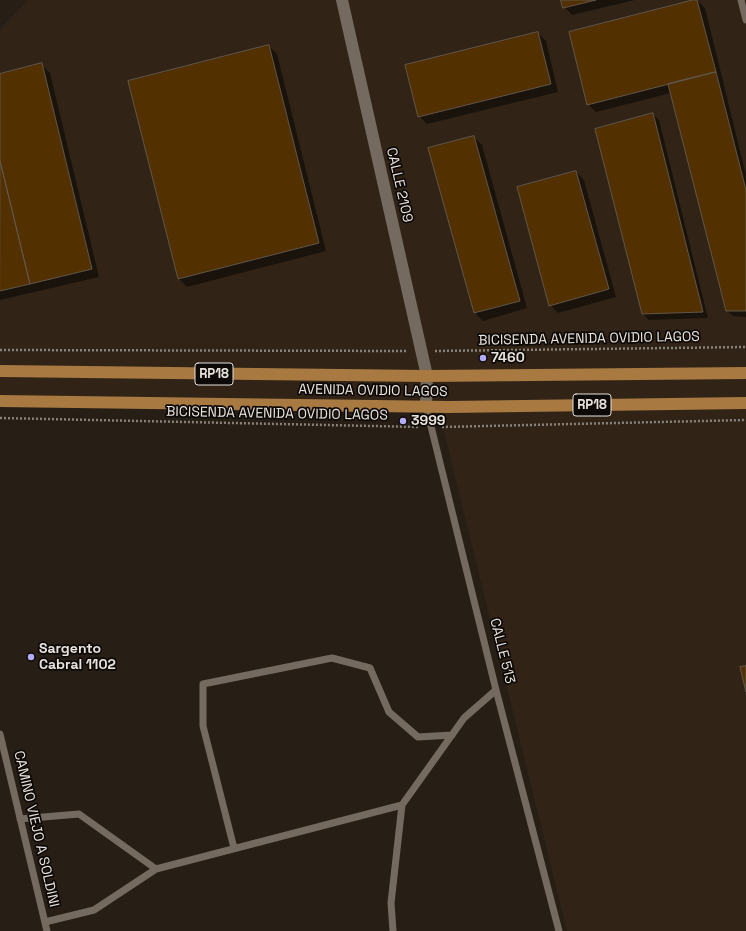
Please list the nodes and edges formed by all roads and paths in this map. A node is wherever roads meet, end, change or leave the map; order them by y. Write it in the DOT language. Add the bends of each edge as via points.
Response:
graph roads {
  1 [pos="342,0"];
  2 [pos="741,0"];
  3 [pos="746,20"];
  4 [pos="746,347"];
  5 [pos="0,350"];
  6 [pos="421,351"];
  7 [pos="0,371"];
  8 [pos="746,373"];
  9 [pos="427,376"];
  10 [pos="0,401"];
  11 [pos="746,403"];
  12 [pos="426,406"];
  13 [pos="0,418"];
  14 [pos="746,420"];
  15 [pos="431,427"];
  16 [pos="496,690"];
  17 [pos="0,734"];
  18 [pos="452,735"];
  19 [pos="402,805"];
  20 [pos="20,818"];
  21 [pos="234,848"];
  22 [pos="156,869"];
  23 [pos="45,922"];
  24 [pos="47,931"];
  25 [pos="393,931"];
  26 [pos="559,931"];
  1 -- 6 [label="street, CALLE 2109"];
  2 -- 3 [label="lane"];
  4 -- 6 [label="path, BICISENDA AVENIDA OVIDIO LAGOS"];
  5 -- 6 [label="path, BICISENDA AVENIDA OVIDIO LAGOS"];
  6 -- 9 [label="street, CALLE 2109"];
  7 -- 9 [label="main road, AVENIDA OVIDIO LAGOS / RP18"];
  8 -- 9 [label="main road, AVENIDA OVIDIO LAGOS / RP18"];
  9 -- 12 [label="street, CALLE 513"];
  10 -- 12 [label="main road, AVENIDA OVIDIO LAGOS / RP18"];
  11 -- 12 [label="main road, AVENIDA OVIDIO LAGOS / RP18"];
  12 -- 15 [label="lane, CALLE 513"];
  13 -- 15 [label="path, BICISENDA AVENIDA OVIDIO LAGOS"];
  14 -- 15 [label="path, BICISENDA AVENIDA OVIDIO LAGOS"];
  15 -- 16 [label="lane, CALLE 513"];
  16 -- 18 [label="lane" via="464,718"];
  16 -- 26 [label="lane, CALLE 513"];
  17 -- 20 [label="lane, CAMINO VIEJO A SOLDINI"];
  18 -- 19 [label="lane"];
  18 -- 21 [label="lane" via="418,737 389,712 370,668 332,658 203,684 202,726"];
  19 -- 21 [label="lane"];
  19 -- 25 [label="lane" via="392,903"];
  20 -- 22 [label="lane" via="78,814"];
  20 -- 23 [label="lane, CAMINO VIEJO A SOLDINI"];
  21 -- 22 [label="lane"];
  22 -- 23 [label="lane" via="94,910"];
  23 -- 24 [label="lane, CAMINO VIEJO A SOLDINI"];
}
